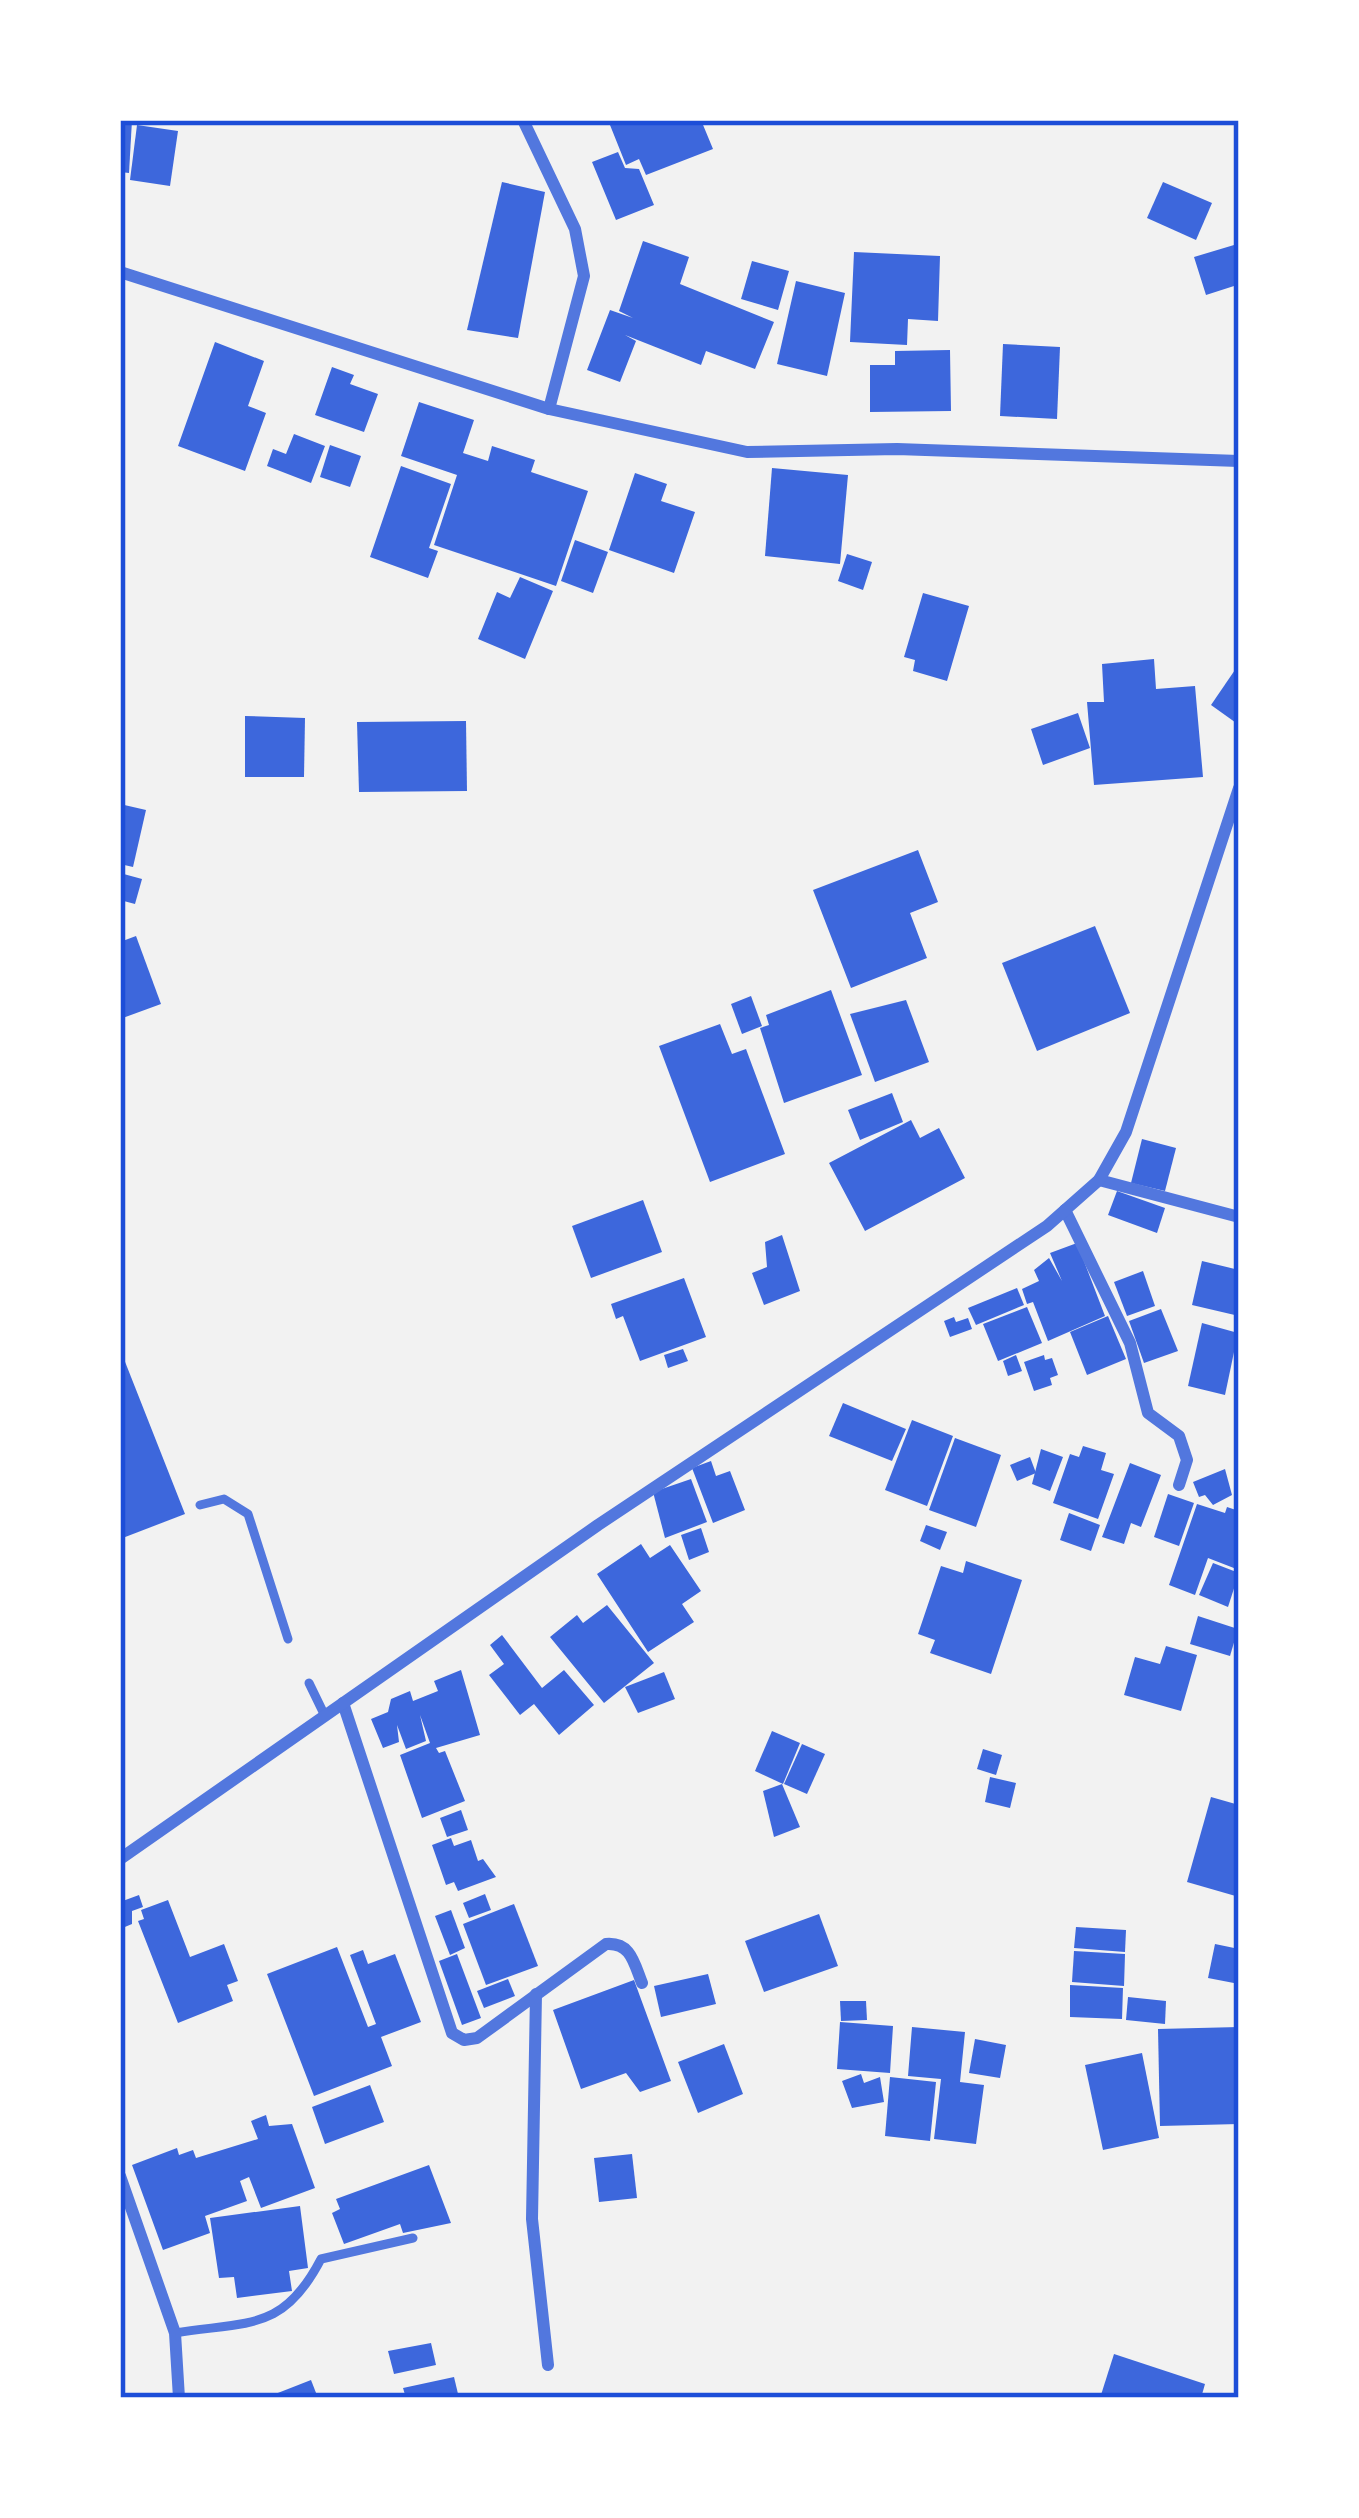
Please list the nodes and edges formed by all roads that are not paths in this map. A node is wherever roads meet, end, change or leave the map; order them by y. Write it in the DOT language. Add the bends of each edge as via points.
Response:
graph roads {
  1 [pos="524,120"];
  2 [pos="120,272"];
  3 [pos="549,409"];
  4 [pos="1239,461"];
  5 [pos="1239,788"];
  6 [pos="1099,1180"];
  7 [pos="1065,1210"];
  8 [pos="1239,1217"];
  9 [pos="1179,1485"];
  10 [pos="200,1505"];
  11 [pos="288,1640"];
  12 [pos="308,1683"];
  13 [pos="343,1703"];
  14 [pos="325,1716"];
  15 [pos="120,1858"];
  16 [pos="642,1983"];
  17 [pos="536,1994"];
  18 [pos="120,2176"];
  19 [pos="413,2238"];
  20 [pos="175,2333"];
  21 [pos="548,2366"];
  22 [pos="179,2398"];
  1 -- 3 [label="street" via="575,229 584,276"];
  2 -- 3 [label="street"];
  3 -- 4 [label="street" via="747,452"];
  5 -- 6 [label="street" via="1126,1132"];
  6 -- 7 [label="street"];
  6 -- 8 [label="street"];
  7 -- 9 [label="street" via="1130,1343 1148,1413 1179,1436 1187,1460"];
  7 -- 13 [label="street"];
  10 -- 11 [label="lane" via="224,1499 248,1514"];
  12 -- 14 [label="lane"];
  13 -- 14 [label="street"];
  13 -- 17 [label="street" via="452,2033 477,2038"];
  14 -- 15 [label="street"];
  16 -- 17 [label="street" via="629,1951 606,1944"];
  17 -- 21 [label="street" via="532,2219"];
  18 -- 20 [label="street"];
  19 -- 20 [label="lane" via="321,2259 302,2296 272,2317"];
  20 -- 22 [label="street"];
}
